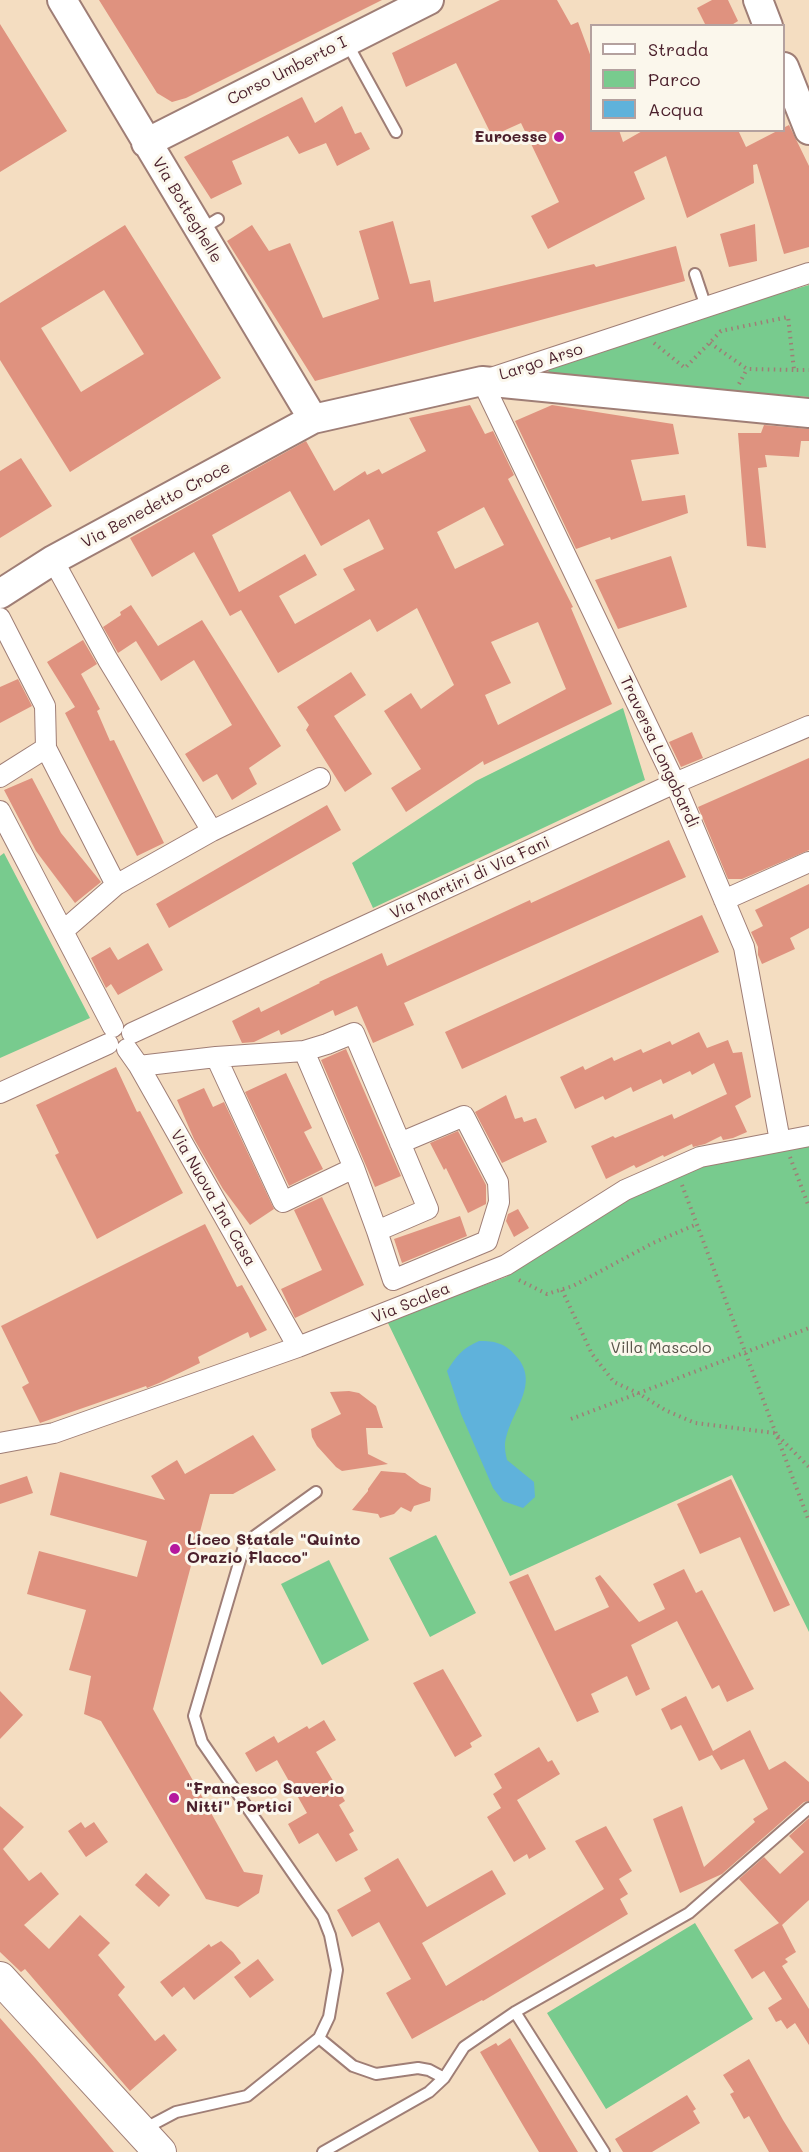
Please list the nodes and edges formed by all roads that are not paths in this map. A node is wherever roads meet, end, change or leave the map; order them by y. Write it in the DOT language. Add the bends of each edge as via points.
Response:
graph roads {
  1 [pos="62,0"];
  2 [pos="429,0"];
  3 [pos="758,0"];
  4 [pos="767,24"];
  5 [pos="346,42"];
  6 [pos="785,72"];
  7 [pos="809,130"];
  8 [pos="396,132"];
  9 [pos="146,143"];
  10 [pos="809,273"];
  11 [pos="695,274"];
  12 [pos="706,306"];
  13 [pos="482,381"];
  14 [pos="809,413"];
  15 [pos="313,419"];
  16 [pos="53,560"];
  17 [pos="0,594"];
  18 [pos="0,618"];
  19 [pos="809,726"];
  20 [pos="46,748"];
  21 [pos="0,777"];
  22 [pos="320,778"];
  23 [pos="675,783"];
  24 [pos="0,811"];
  25 [pos="212,831"];
  26 [pos="809,862"];
  27 [pos="116,885"];
  28 [pos="724,900"];
  29 [pos="63,932"];
  30 [pos="120,1038"];
  31 [pos="303,1051"];
  32 [pos="216,1057"];
  33 [pos="139,1066"];
  34 [pos="0,1093"];
  35 [pos="809,1136"];
  36 [pos="400,1143"];
  37 [pos="784,1147"];
  38 [pos="354,1167"];
  39 [pos="377,1232"];
  40 [pos="298,1347"];
  41 [pos="0,1443"];
  42 [pos="316,1492"];
  43 [pos="809,1808"];
  44 [pos="0,1978"];
  45 [pos="515,2012"];
  46 [pos="319,2038"];
  47 [pos="444,2078"];
  48 [pos="151,2141"];
  49 [pos="323,2152"];
  50 [pos="604,2152"];
  1 -- 9 [label="main road, Via Botteghelle"];
  2 -- 5 [label="main road, Corso Umberto I"];
  3 -- 4 [label="main road"];
  5 -- 8 [label="lane"];
  5 -- 9 [label="main road, Corso Umberto I"];
  6 -- 7 [label="main road"];
  9 -- 15 [label="main road, Via Botteghelle" via="209,225"];
  10 -- 12 [label="street, Largo Arso"];
  11 -- 12 [label="lane"];
  12 -- 13 [label="street, Largo Arso"];
  13 -- 14 [label="main road, Largo Arso"];
  13 -- 15 [label="main road, Via Benedetto Croce"];
  13 -- 23 [label="street, Traversa Longobardi"];
  15 -- 16 [label="main road, Via Benedetto Croce"];
  16 -- 17 [label="main road, Via Benedetto Croce"];
  16 -- 25 [label="street" via="108,660"];
  18 -- 20 [label="street" via="45,706"];
  19 -- 23 [label="street, Via Martiri di Via Fani"];
  20 -- 21 [label="street"];
  20 -- 27 [label="street"];
  22 -- 25 [label="street"];
  23 -- 28 [label="street, Traversa Longobardi"];
  23 -- 30 [label="street, Via Martiri di Via Fani"];
  24 -- 29 [label="street, Via Nuova Ina Casa"];
  25 -- 27 [label="street"];
  26 -- 28 [label="street"];
  27 -- 29 [label="street"];
  28 -- 37 [label="street, Traversa Longobardi" via="744,947"];
  29 -- 30 [label="street, Via Nuova Ina Casa"];
  30 -- 33 [label="street, Via Nuova Ina Casa"];
  30 -- 34 [label="street, Via Martiri di Via Fani"];
  31 -- 32 [label="street"];
  31 -- 36 [label="street" via="354,1033"];
  31 -- 38 [label="street"];
  32 -- 33 [label="street"];
  32 -- 38 [label="street" via="283,1202"];
  33 -- 40 [label="street, Via Nuova Ina Casa"];
  35 -- 37 [label="street, Via Scalea"];
  36 -- 39 [label="street" via="428,1209"];
  36 -- 39 [label="street" via="464,1116 498,1182 499,1202 487,1241 393,1280"];
  37 -- 40 [label="street, Via Scalea" via="700,1157 625,1190 506,1265"];
  38 -- 39 [label="street"];
  40 -- 41 [label="street, Via Scalea" via="54,1432"];
  42 -- 46 [label="lane" via="245,1543 194,1716 202,1742 327,1926 337,1970 329,2017"];
  43 -- 45 [label="lane" via="689,1913"];
  44 -- 48 [label="main road"];
  45 -- 47 [label="lane" via="464,2047"];
  45 -- 50 [label="lane"];
  46 -- 47 [label="lane" via="353,2066 376,2074 418,2068"];
  46 -- 48 [label="lane" via="247,2096 176,2112"];
  47 -- 49 [label="lane" via="429,2092"];
}
